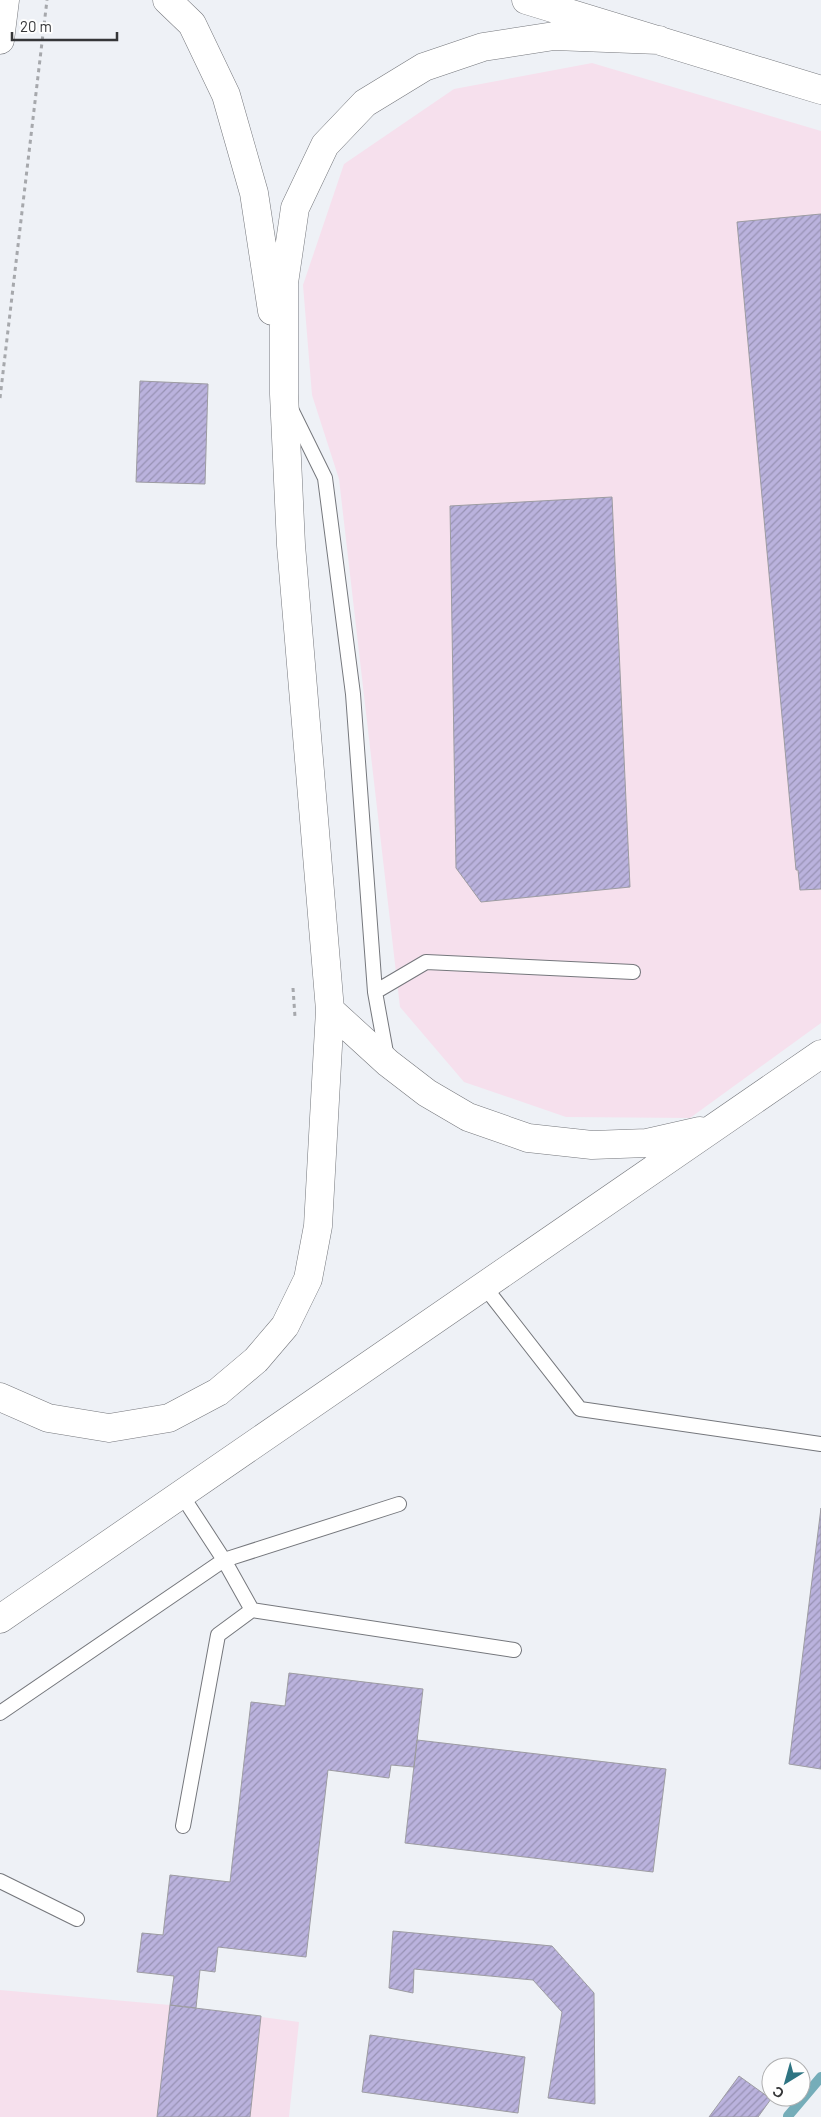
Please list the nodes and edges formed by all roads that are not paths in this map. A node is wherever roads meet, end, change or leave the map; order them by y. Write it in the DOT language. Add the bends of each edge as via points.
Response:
graph roads {
  1 [pos="5,0"];
  2 [pos="167,0"];
  3 [pos="526,0"];
  4 [pos="0,40"];
  5 [pos="659,40"];
  6 [pos="821,90"];
  7 [pos="284,394"];
  8 [pos="633,972"];
  9 [pos="376,992"];
  10 [pos="330,1010"];
  11 [pos="821,1054"];
  12 [pos="388,1064"];
  13 [pos="717,1126"];
  14 [pos="484,1286"];
  15 [pos="0,1397"];
  16 [pos="821,1444"];
  17 [pos="181,1494"];
  18 [pos="400,1504"];
  19 [pos="224,1560"];
  20 [pos="252,1610"];
  21 [pos="0,1619"];
  22 [pos="514,1650"];
  23 [pos="0,1713"];
  24 [pos="183,1826"];
  25 [pos="0,1881"];
  26 [pos="77,1919"];
  1 -- 4 [label="main road"];
  2 -- 7 [label="main road" via="192,24 226,95 254,193"];
  3 -- 5 [label="main road"];
  5 -- 6 [label="main road"];
  5 -- 7 [label="main road" via="554,36 483,47 424,67 365,103 325,145 295,208 284,283"];
  7 -- 9 [label="lane" via="325,478 353,694"];
  7 -- 10 [label="main road" via="292,545"];
  8 -- 9 [label="lane" via="426,962"];
  9 -- 12 [label="lane"];
  10 -- 12 [label="main road"];
  10 -- 15 [label="main road" via="318,1226 308,1279 285,1326 256,1360 218,1392 169,1418 109,1428 48,1418"];
  11 -- 13 [label="main road"];
  12 -- 13 [label="main road" via="468,1117 528,1138 592,1145 647,1143"];
  13 -- 14 [label="main road"];
  14 -- 16 [label="lane" via="580,1409"];
  14 -- 17 [label="main road"];
  17 -- 19 [label="lane"];
  17 -- 21 [label="main road"];
  18 -- 19 [label="lane"];
  19 -- 20 [label="lane"];
  19 -- 23 [label="lane"];
  20 -- 22 [label="lane"];
  20 -- 24 [label="lane" via="218,1635"];
  25 -- 26 [label="lane"];
}
